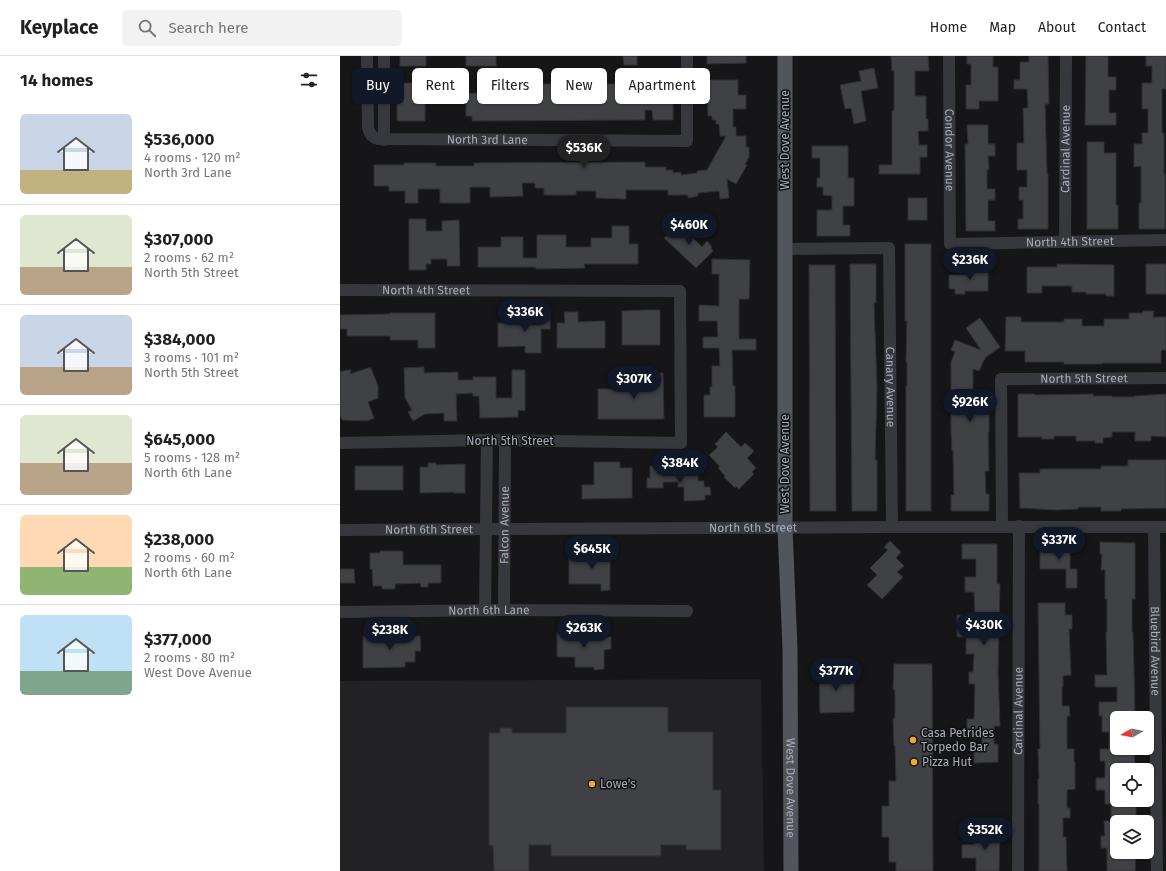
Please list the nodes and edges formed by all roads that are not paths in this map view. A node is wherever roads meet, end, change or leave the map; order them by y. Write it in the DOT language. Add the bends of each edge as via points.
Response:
graph roads {
  1 [pos="367,56"];
  2 [pos="384,56"];
  3 [pos="687,56"];
  4 [pos="785,56"];
  5 [pos="949,56"];
  6 [pos="1066,56"];
  7 [pos="384,140"];
  8 [pos="1166,240"];
  9 [pos="1065,242"];
  10 [pos="950,244"];
  11 [pos="785,249"];
  12 [pos="340,290"];
  13 [pos="1166,378"];
  14 [pos="487,440"];
  15 [pos="505,440"];
  16 [pos="340,443"];
  17 [pos="681,443"];
  18 [pos="1002,526"];
  19 [pos="1019,526"];
  20 [pos="892,527"];
  21 [pos="1160,527"];
  22 [pos="785,528"];
  23 [pos="486,529"];
  24 [pos="505,529"];
  25 [pos="340,530"];
  26 [pos="485,610"];
  27 [pos="504,610"];
  28 [pos="686,611"];
  29 [pos="340,612"];
  30 [pos="791,871"];
  31 [pos="1018,871"];
  32 [pos="1157,871"];
  1 -- 7 [label="street" via="368,128 374,138"];
  2 -- 7 [label="street"];
  3 -- 7 [label="street, North 3rd Lane" via="687,141"];
  4 -- 11 [label="main road, West Dove Avenue"];
  5 -- 10 [label="street, Condor Avenue"];
  6 -- 9 [label="street, Cardinal Avenue"];
  8 -- 9 [label="street, North 4th Street"];
  9 -- 10 [label="street, North 4th Street"];
  11 -- 20 [label="street, Canary Avenue" via="890,248"];
  11 -- 22 [label="main road, West Dove Avenue"];
  12 -- 17 [label="street, North 4th Street" via="680,292"];
  13 -- 18 [label="street, North 5th Street" via="1001,378"];
  14 -- 15 [label="street, North 5th Street"];
  14 -- 16 [label="street, North 5th Street"];
  14 -- 23 [label="street, Falcon Avenue"];
  15 -- 17 [label="street, North 5th Street"];
  15 -- 24 [label="street, Falcon Avenue"];
  18 -- 19 [label="street, North 6th Street"];
  18 -- 20 [label="street, North 6th Street"];
  19 -- 21 [label="street, North 6th Street"];
  19 -- 31 [label="street, Cardinal Avenue"];
  20 -- 22 [label="street, North 6th Street"];
  21 -- 32 [label="street, Bluebird Avenue"];
  22 -- 24 [label="street, North 6th Street"];
  22 -- 30 [label="main road, West Dove Avenue" via="790,648"];
  23 -- 24 [label="street, North 6th Street"];
  23 -- 25 [label="street, North 6th Street"];
  23 -- 26 [label="street, Falcon Avenue"];
  24 -- 27 [label="street, Falcon Avenue"];
  26 -- 27 [label="street, North 6th Lane"];
  26 -- 29 [label="street, North 6th Lane"];
  27 -- 28 [label="street, North 6th Lane"];
}
